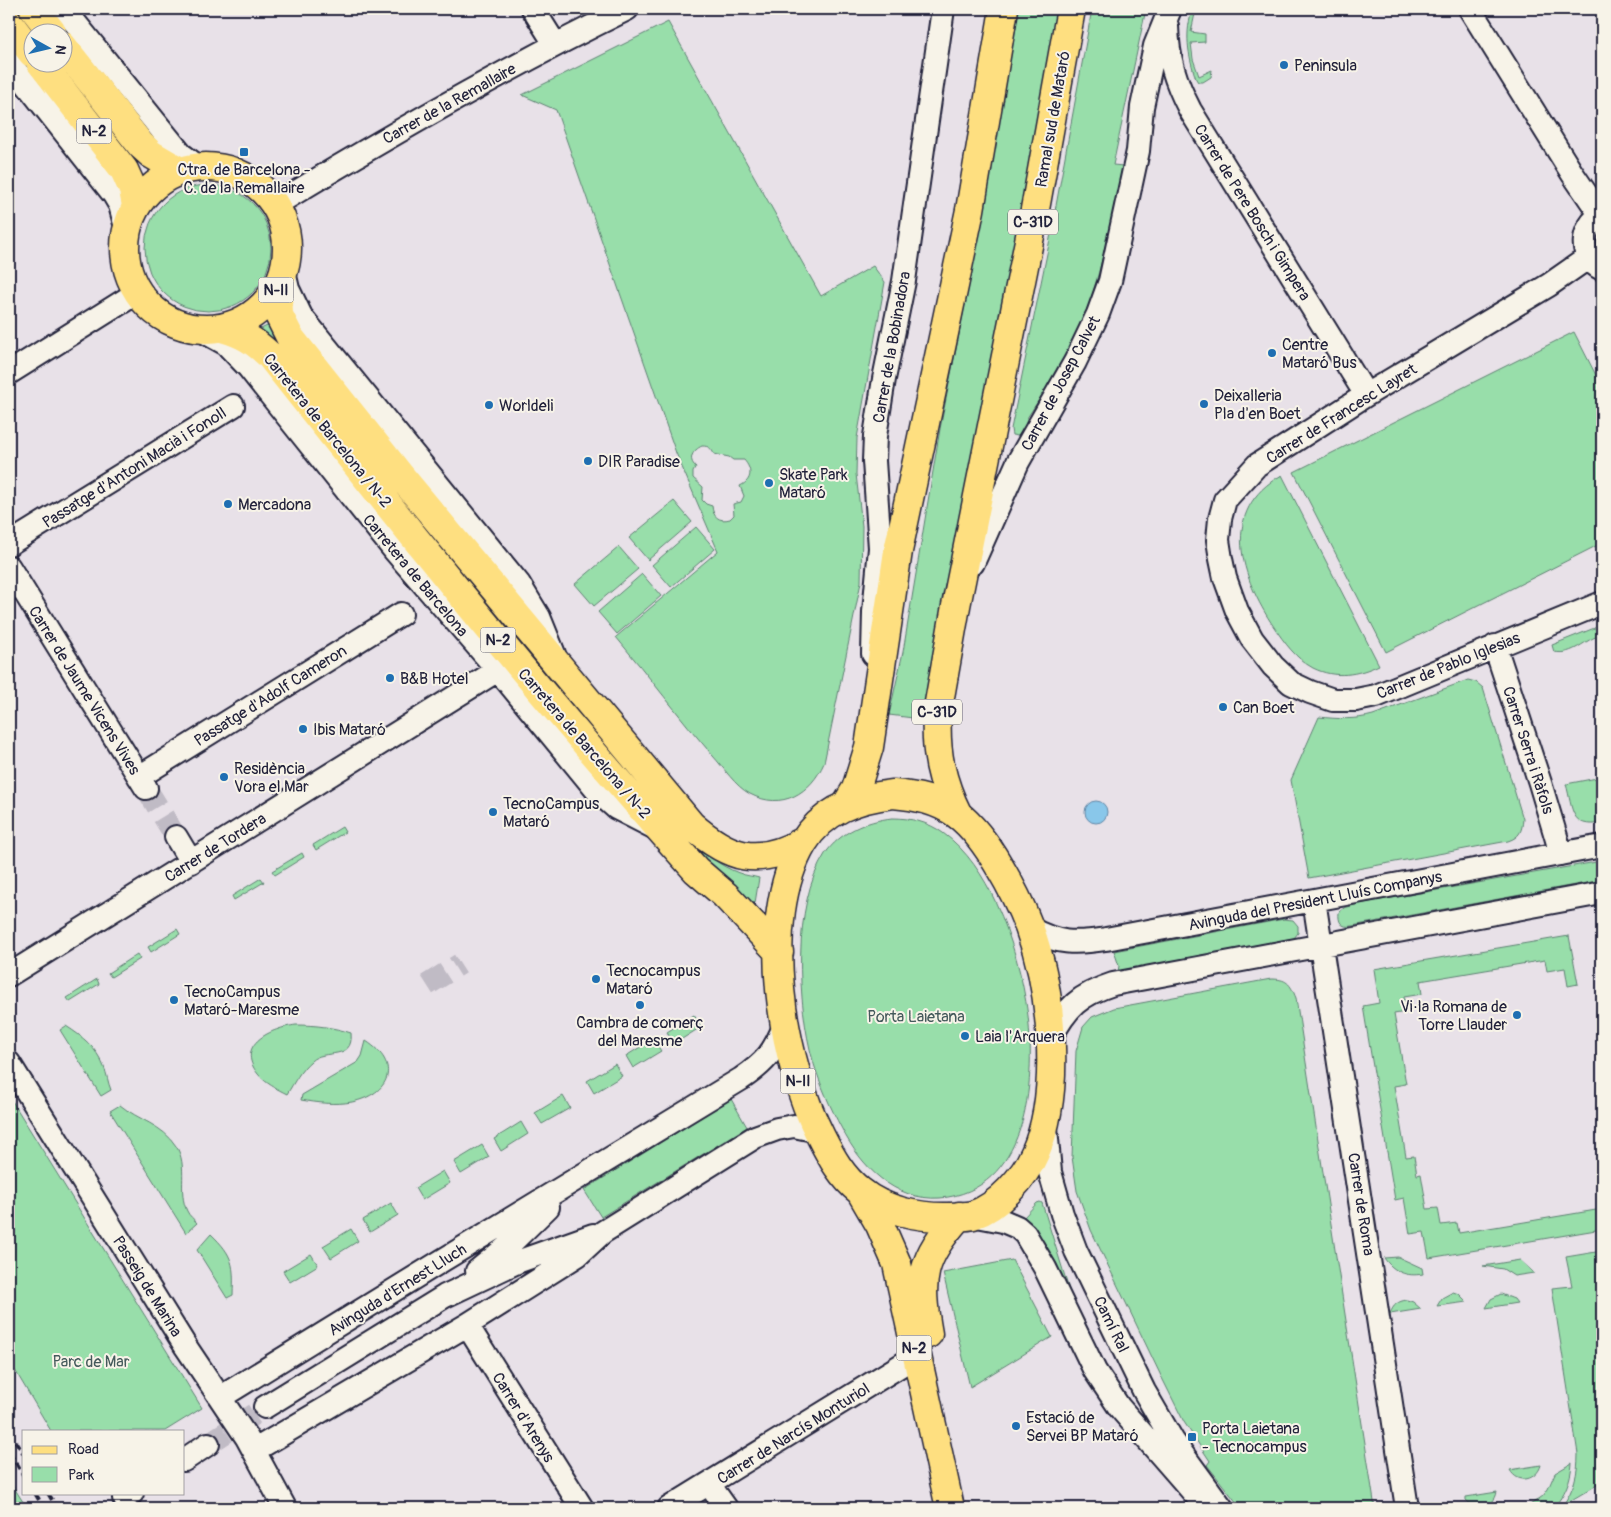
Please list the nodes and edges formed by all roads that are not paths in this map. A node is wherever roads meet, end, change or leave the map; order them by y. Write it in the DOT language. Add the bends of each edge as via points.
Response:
graph roads {
  1 [pos="34,9"];
  2 [pos="64,9"];
  3 [pos="533,9"];
  4 [pos="626,9"];
  5 [pos="943,9"];
  6 [pos="1004,9"];
  7 [pos="1071,9"];
  8 [pos="1470,9"];
  9 [pos="1169,14"];
  10 [pos="44,22"];
  11 [pos="9,23"];
  12 [pos="22,40"];
  13 [pos="555,44"];
  14 [pos="72,59"];
  15 [pos="9,62"];
  16 [pos="48,72"];
  17 [pos="1190,110"];
  18 [pos="1138,150"];
  19 [pos="192,169"];
  20 [pos="275,205"];
  21 [pos="136,206"];
  22 [pos="1601,214"];
  23 [pos="127,231"];
  24 [pos="1595,263"];
  25 [pos="281,280"];
  26 [pos="138,292"];
  27 [pos="210,329"];
  28 [pos="9,373"];
  29 [pos="1366,395"];
  30 [pos="233,406"];
  31 [pos="9,544"];
  32 [pos="9,567"];
  33 [pos="1602,603"];
  34 [pos="956,606"];
  35 [pos="402,614"];
  36 [pos="1252,639"];
  37 [pos="1494,646"];
  38 [pos="498,670"];
  39 [pos="878,688"];
  40 [pos="143,782"];
  41 [pos="847,804"];
  42 [pos="958,815"];
  43 [pos="662,832"];
  44 [pos="176,837"];
  45 [pos="804,842"];
  46 [pos="1602,846"];
  47 [pos="1560,854"];
  48 [pos="192,862"];
  49 [pos="1602,893"];
  50 [pos="1314,900"];
  51 [pos="1029,928"];
  52 [pos="1322,945"];
  53 [pos="779,952"];
  54 [pos="9,976"];
  55 [pos="785,1024"];
  56 [pos="1050,1039"];
  57 [pos="9,1063"];
  58 [pos="1045,1122"];
  59 [pos="818,1131"];
  60 [pos="573,1182"];
  61 [pos="862,1194"];
  62 [pos="966,1216"];
  63 [pos="603,1232"];
  64 [pos="445,1296"];
  65 [pos="467,1325"];
  66 [pos="916,1356"];
  67 [pos="221,1397"];
  68 [pos="266,1407"];
  69 [pos="208,1444"];
  70 [pos="255,1450"];
  71 [pos="185,1459"];
  72 [pos="709,1484"];
  73 [pos="286,1508"];
  74 [pos="582,1508"];
  75 [pos="669,1508"];
  76 [pos="726,1508"];
  77 [pos="950,1508"];
  78 [pos="968,1508"];
  79 [pos="1207,1508"];
  80 [pos="1222,1508"];
  81 [pos="1407,1508"];
  1 -- 10 [label="main road"];
  2 -- 19 [label="street" via="181,154 193,163"];
  3 -- 13 [label="street"];
  4 -- 13 [label="street, Carrer de la Remallaire"];
  5 -- 39 [label="street, Carrer de la Bobinadora" via="904,281 875,436 880,548 872,646"];
  6 -- 39 [label="main road" via="970,210 898,551"];
  7 -- 34 [label="main road, Ramal sud de Mataró / C-31D" via="1037,199"];
  8 -- 22 [label="street"];
  9 -- 17 [label="street, Carrer de Pere Bosch i Gimpera" via="1168,48 1172,67"];
  9 -- 18 [label="street, Carrer de Josep Calvet" via="1155,46 1142,107"];
  11 -- 12 [label="main road"];
  13 -- 20 [label="street, Carrer de la Remallaire" via="414,121"];
  14 -- 19 [label="main road, N-2" via="141,145 151,154"];
  15 -- 23 [label="street" via="114,195"];
  16 -- 21 [label="main road, N-2" via="124,170"];
  17 -- 18 [label="street, Carrer de Josep Calvet" via="1176,99 1158,99 1152,106"];
  17 -- 29 [label="street, Carrer de Pere Bosch i Gimpera"];
  18 -- 34 [label="street, Carrer de Josep Calvet" via="1110,281 1098,314 1018,462"];
  19 -- 20 [label="main road, N-II" via="221,168 237,173 252,180"];
  19 -- 21 [label="main road" via="162,179"];
  20 -- 25 [label="main road, N-II" via="286,231 287,251"];
  21 -- 23 [label="main road"];
  22 -- 24 [label="street" via="1585,233 1584,246"];
  23 -- 26 [label="main road" via="125,256"];
  24 -- 29 [label="street, Carrer de Francesc Layret" via="1549,285"];
  25 -- 27 [label="main road, N-II" via="271,298 254,314"];
  25 -- 45 [label="main road, Carretera de Barcelona / N-2 / N-2" via="279,315 290,337 400,475 691,825 726,851 756,857 782,853"];
  26 -- 27 [label="main road" via="164,318 181,326"];
  26 -- 28 [label="street"];
  27 -- 38 [label="street, Carretera de Barcelona" via="248,367 394,550"];
  27 -- 43 [label="main road, Carretera de Barcelona / N-2 / N-2" via="250,338 269,356 519,666"];
  29 -- 36 [label="street, Carrer de Francesc Layret" via="1257,465 1225,500 1218,540 1222,569 1237,611"];
  30 -- 31 [label="street, Passatge d'Antoni Macià i Fonoll"];
  32 -- 40 [label="street, Carrer de Jaume Vicens Vives"];
  33 -- 37 [label="street, Carrer de Pablo Iglesias"];
  34 -- 42 [label="main road, C-31D" via="936,728 943,783"];
  35 -- 40 [label="street, Passatge d'Adolf Cameron"];
  36 -- 37 [label="street, Carrer de Pablo Iglesias" via="1290,683 1333,700 1376,696"];
  37 -- 47 [label="street, Carrer Serra i Ràfols"];
  38 -- 43 [label="street, Carretera de Barcelona" via="598,792 616,808"];
  38 -- 48 [label="street, Carrer de Tordera"];
  39 -- 41 [label="main road" via="866,761"];
  41 -- 42 [label="main road, N-II" via="893,794 929,800"];
  41 -- 45 [label="main road, N-II" via="824,820"];
  42 -- 51 [label="main road, N-II" via="994,858 1016,896"];
  43 -- 53 [label="main road, Carretera de Barcelona / N-2 / N-2"];
  44 -- 48 [label="street"];
  45 -- 53 [label="main road, N-II" via="786,882"];
  46 -- 47 [label="street, Avinguda del President Lluís Companys"];
  47 -- 50 [label="street, Avinguda del President Lluís Companys"];
  48 -- 54 [label="street, Carrer de Tordera"];
  49 -- 52 [label="street"];
  50 -- 51 [label="street, Avinguda del President Lluís Companys" via="1080,943 1048,938"];
  50 -- 52 [label="street, Carrer de Roma"];
  51 -- 56 [label="main road, N-II" via="1041,972"];
  52 -- 56 [label="street" via="1096,990 1072,1006"];
  52 -- 81 [label="street, Carrer de Roma"];
  53 -- 55 [label="main road, N-II"];
  55 -- 59 [label="main road, N-II" via="796,1075"];
  55 -- 60 [label="street, Avinguda d'Ernest Lluch" via="777,1044 758,1067"];
  56 -- 58 [label="main road, N-II" via="1052,1068"];
  57 -- 67 [label="street, Passeig de Marina" via="186,1347"];
  58 -- 62 [label="main road, N-II" via="1034,1156 1022,1177 996,1201"];
  58 -- 80 [label="street, Camí Ral" via="1050,1172 1076,1251 1154,1408 1173,1441"];
  59 -- 61 [label="main road, N-II" via="831,1157"];
  59 -- 63 [label="street, Avinguda d'Ernest Lluch" via="794,1126 755,1137"];
  60 -- 64 [label="street, Avinguda d'Ernest Lluch" via="509,1245"];
  60 -- 67 [label="street, Avinguda d'Ernest Lluch"];
  61 -- 62 [label="main road, N-II" via="902,1212"];
  61 -- 66 [label="main road, N-2" via="897,1264"];
  62 -- 78 [label="main road, N-2" via="943,1233 924,1268 922,1286 930,1347"];
  62 -- 79 [label="street" via="1003,1221 1025,1234 1038,1254 1083,1348 1119,1408"];
  63 -- 64 [label="street, Avinguda d'Ernest Lluch" via="517,1262"];
  63 -- 65 [label="street, Avinguda d'Ernest Lluch" via="578,1255"];
  64 -- 68 [label="street, Avinguda d'Ernest Lluch"];
  65 -- 70 [label="street, Avinguda d'Ernest Lluch"];
  65 -- 74 [label="street, Carrer d'Arenys"];
  66 -- 72 [label="street, Carrer de Narcís Monturiol"];
  66 -- 77 [label="main road, N-2"];
  67 -- 70 [label="street, Passeig de Marina"];
  69 -- 71 [label="street"];
  70 -- 73 [label="street, Passeig de Marina"];
  72 -- 75 [label="street, Carrer de Narcís Monturiol"];
  72 -- 76 [label="street"];
}
